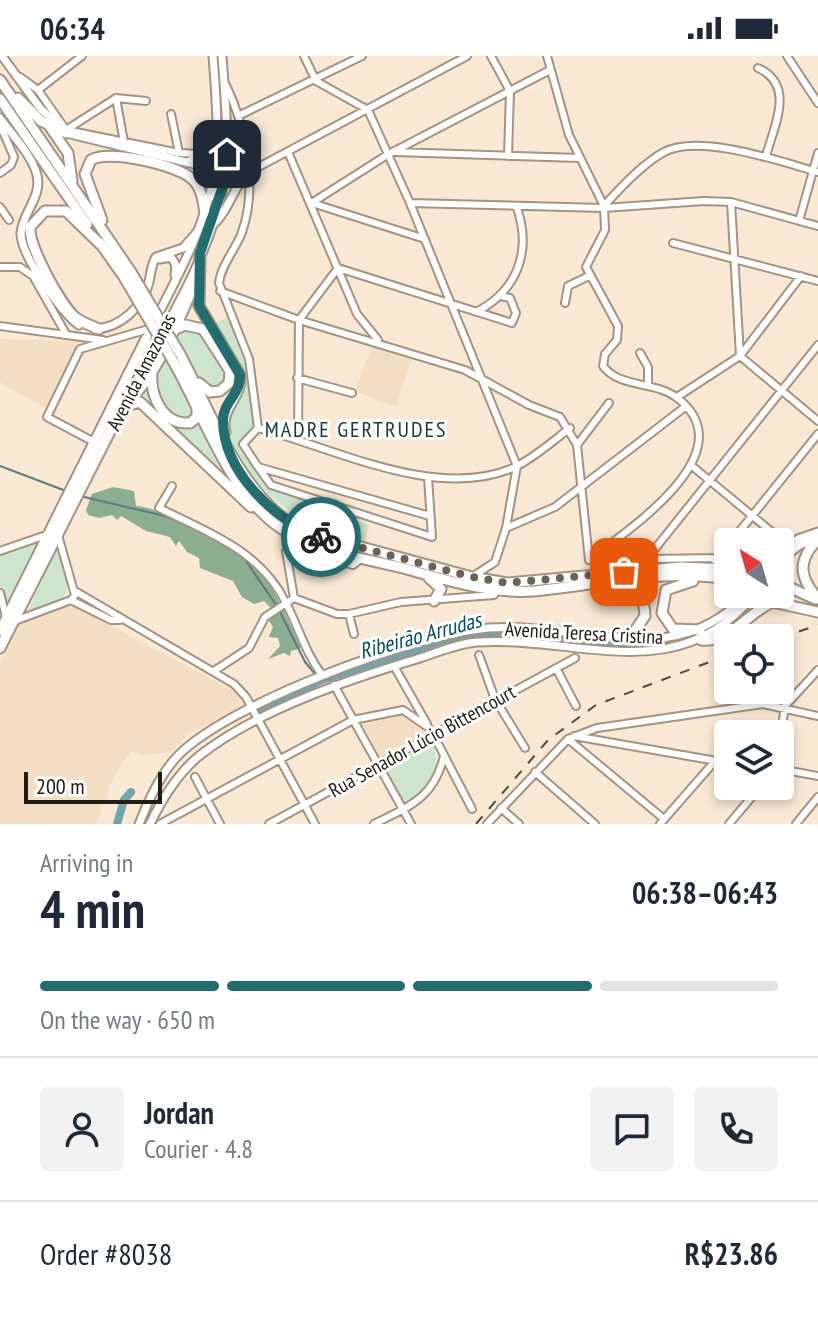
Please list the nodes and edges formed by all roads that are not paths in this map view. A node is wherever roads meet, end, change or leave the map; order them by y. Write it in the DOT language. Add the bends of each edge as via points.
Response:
graph roads {
  1 [pos="2,56"];
  2 [pos="82,56"];
  3 [pos="213,56"];
  4 [pos="222,56"];
  5 [pos="304,56"];
  6 [pos="362,56"];
  7 [pos="467,56"];
  8 [pos="491,56"];
  9 [pos="547,56"];
  10 [pos="787,56"];
  11 [pos="758,68"];
  12 [pos="550,70"];
  13 [pos="14,71"];
  14 [pos="214,79"];
  15 [pos="1,81"];
  16 [pos="316,81"];
  17 [pos="224,82"];
  18 [pos="38,90"];
  19 [pos="510,91"];
  20 [pos="116,98"];
  21 [pos="0,99"];
  22 [pos="146,101"];
  23 [pos="818,102"];
  24 [pos="368,110"];
  25 [pos="171,114"];
  26 [pos="238,116"];
  27 [pos="0,118"];
  28 [pos="0,125"];
  29 [pos="50,127"];
  30 [pos="66,131"];
  31 [pos="216,131"];
  32 [pos="124,142"];
  33 [pos="288,152"];
  34 [pos="179,153"];
  35 [pos="818,153"];
  36 [pos="205,154"];
  37 [pos="391,154"];
  38 [pos="508,156"];
  39 [pos="766,156"];
  40 [pos="580,158"];
  41 [pos="186,162"];
  42 [pos="249,172"];
  43 [pos="816,172"];
  44 [pos="0,173"];
  45 [pos="213,178"];
  46 [pos="72,184"];
  47 [pos="731,202"];
  48 [pos="410,203"];
  49 [pos="311,204"];
  50 [pos="0,207"];
  51 [pos="604,207"];
  52 [pos="517,208"];
  53 [pos="216,211"];
  54 [pos="205,213"];
  55 [pos="9,220"];
  56 [pos="799,221"];
  57 [pos="818,226"];
  58 [pos="211,228"];
  59 [pos="197,232"];
  60 [pos="107,235"];
  61 [pos="425,239"];
  62 [pos="673,243"];
  63 [pos="102,246"];
  64 [pos="200,253"];
  65 [pos="733,257"];
  66 [pos="152,265"];
  67 [pos="0,267"];
  68 [pos="338,268"];
  69 [pos="200,271"];
  70 [pos="127,274"];
  71 [pos="589,276"];
  72 [pos="801,276"];
  73 [pos="818,281"];
  74 [pos="173,287"];
  75 [pos="220,291"];
  76 [pos="501,296"];
  77 [pos="450,303"];
  78 [pos="565,303"];
  79 [pos="476,312"];
  80 [pos="299,320"];
  81 [pos="0,326"];
  82 [pos="152,328"];
  83 [pos="99,329"];
  84 [pos="173,330"];
  85 [pos="137,331"];
  86 [pos="66,334"];
  87 [pos="146,339"];
  88 [pos="105,341"];
  89 [pos="381,343"];
  90 [pos="818,345"];
  91 [pos="640,353"];
  92 [pos="740,356"];
  93 [pos="179,359"];
  94 [pos="152,372"];
  95 [pos="478,375"];
  96 [pos="297,378"];
  97 [pos="648,385"];
  98 [pos="780,391"];
  99 [pos="352,393"];
  100 [pos="677,397"];
  101 [pos="195,400"];
  102 [pos="609,403"];
  103 [pos="685,407"];
  104 [pos="122,408"];
  105 [pos="818,421"];
  106 [pos="258,428"];
  107 [pos="570,428"];
  108 [pos="818,434"];
  109 [pos="298,438"];
  110 [pos="96,443"];
  111 [pos="577,445"];
  112 [pos="231,451"];
  113 [pos="517,466"];
  114 [pos="692,466"];
  115 [pos="258,467"];
  116 [pos="428,477"];
  117 [pos="710,480"];
  118 [pos="79,486"];
  119 [pos="172,486"];
  120 [pos="581,489"];
  121 [pos="752,515"];
  122 [pos="430,516"];
  123 [pos="277,526"];
  124 [pos="506,528"];
  125 [pos="742,528"];
  126 [pos="767,528"];
  127 [pos="54,534"];
  128 [pos="817,534"];
  129 [pos="794,542"];
  130 [pos="794,550"];
  131 [pos="0,551"];
  132 [pos="362,558"];
  133 [pos="714,558"];
  134 [pos="714,559"];
  135 [pos="589,560"];
  136 [pos="646,560"];
  137 [pos="705,567"];
  138 [pos="714,568"];
  139 [pos="423,574"];
  140 [pos="472,577"];
  141 [pos="714,577"];
  142 [pos="714,577"];
  143 [pos="606,583"];
  144 [pos="794,589"];
  145 [pos="497,590"];
  146 [pos="75,591"];
  147 [pos="0,593"];
  148 [pos="294,598"];
  149 [pos="71,600"];
  150 [pos="794,600"];
  151 [pos="818,600"];
  152 [pos="434,601"];
  153 [pos="286,602"];
  154 [pos="735,608"];
  155 [pos="742,608"];
  156 [pos="818,611"];
  157 [pos="349,614"];
  158 [pos="10,620"];
  159 [pos="120,620"];
  160 [pos="0,631"];
  161 [pos="354,634"];
  162 [pos="490,635"];
  163 [pos="700,635"];
  164 [pos="619,638"];
  165 [pos="0,648"];
  166 [pos="479,655"];
  167 [pos="575,658"];
  168 [pos="394,666"];
  169 [pos="556,668"];
  170 [pos="818,670"];
  171 [pos="214,671"];
  172 [pos="322,675"];
  173 [pos="334,685"];
  174 [pos="495,699"];
  175 [pos="576,706"];
  176 [pos="785,706"];
  177 [pos="252,709"];
  178 [pos="818,716"];
  179 [pos="353,720"];
  180 [pos="783,720"];
  181 [pos="259,721"];
  182 [pos="429,728"];
  183 [pos="434,736"];
  184 [pos="570,737"];
  185 [pos="525,748"];
  186 [pos="444,756"];
  187 [pos="281,761"];
  188 [pos="714,761"];
  189 [pos="714,762"];
  190 [pos="380,765"];
  191 [pos="535,772"];
  192 [pos="794,772"];
  193 [pos="818,776"];
  194 [pos="195,777"];
  195 [pos="818,797"];
  196 [pos="207,800"];
  197 [pos="749,800"];
  198 [pos="147,805"];
  199 [pos="304,805"];
  200 [pos="501,808"];
  201 [pos="403,809"];
  202 [pos="472,809"];
  203 [pos="662,822"];
  204 [pos="139,824"];
  205 [pos="150,824"];
  206 [pos="160,824"];
  207 [pos="220,824"];
  208 [pos="269,824"];
  209 [pos="315,824"];
  210 [pos="374,824"];
  211 [pos="411,824"];
  212 [pos="487,824"];
  213 [pos="519,824"];
  214 [pos="595,824"];
  215 [pos="729,824"];
  216 [pos="796,824"];
  1 -- 13 [label="main road"];
  2 -- 18 [label="street"];
  3 -- 14 [label="main road, Avenida Amazonas"];
  4 -- 17 [label="main road, Avenida Amazonas"];
  5 -- 16 [label="street"];
  6 -- 16 [label="street"];
  7 -- 24 [label="street"];
  8 -- 19 [label="street"];
  9 -- 12 [label="street"];
  10 -- 23 [label="street"];
  11 -- 39 [label="street" via="781,88"];
  12 -- 19 [label="street"];
  12 -- 40 [label="street"];
  13 -- 18 [label="street"];
  13 -- 30 [label="main road" via="40,108"];
  14 -- 17 [label="main road"];
  14 -- 31 [label="main road, Avenida Amazonas"];
  15 -- 29 [label="highway"];
  15 -- 46 [label="highway"];
  16 -- 24 [label="street"];
  16 -- 26 [label="street"];
  17 -- 26 [label="street"];
  17 -- 53 [label="main road, Avenida Amazonas" via="227,154"];
  18 -- 30 [label="street"];
  19 -- 37 [label="street"];
  19 -- 38 [label="street"];
  20 -- 22 [label="street"];
  20 -- 30 [label="street"];
  20 -- 32 [label="street"];
  21 -- 63 [label="highway"];
  24 -- 33 [label="street"];
  24 -- 37 [label="street"];
  25 -- 34 [label="street"];
  26 -- 42 [label="street"];
  27 -- 83 [label="main road" via="35,168 39,190 21,239 26,252 67,316"];
  28 -- 44 [label="street" via="14,157"];
  29 -- 30 [label="highway"];
  29 -- 46 [label="highway" via="68,153"];
  30 -- 32 [label="street"];
  30 -- 41 [label="main road"];
  31 -- 36 [label="main road"];
  31 -- 45 [label="main road, Avenida Amazonas"];
  32 -- 34 [label="street"];
  33 -- 42 [label="street"];
  33 -- 49 [label="street"];
  34 -- 36 [label="street"];
  35 -- 43 [label="street"];
  36 -- 41 [label="main road"];
  37 -- 38 [label="street"];
  37 -- 48 [label="street"];
  37 -- 49 [label="street"];
  38 -- 40 [label="street"];
  39 -- 43 [label="street"];
  39 -- 51 [label="street" via="719,148 665,152 629,179"];
  40 -- 51 [label="street"];
  41 -- 45 [label="main road"];
  42 -- 58 [label="main road"];
  42 -- 75 [label="street" via="242,231 220,274"];
  43 -- 56 [label="street"];
  45 -- 53 [label="main road"];
  45 -- 54 [label="main road, Avenida Amazonas"];
  46 -- 60 [label="highway"];
  47 -- 51 [label="street"];
  47 -- 56 [label="street"];
  47 -- 65 [label="street"];
  48 -- 52 [label="street"];
  48 -- 61 [label="street"];
  49 -- 61 [label="street"];
  49 -- 68 [label="street"];
  50 -- 55 [label="street"];
  51 -- 52 [label="street"];
  51 -- 71 [label="street" via="605,230 588,257"];
  52 -- 76 [label="street" via="523,254"];
  53 -- 58 [label="main road, Avenida Amazonas"];
  54 -- 59 [label="main road, Avenida Amazonas"];
  54 -- 60 [label="highway" via="197,185 183,172 101,154 85,174"];
  56 -- 57 [label="street"];
  58 -- 64 [label="main road, Avenida Amazonas"];
  59 -- 66 [label="main road" via="183,248 159,254"];
  59 -- 74 [label="main road, Avenida Amazonas"];
  60 -- 70 [label="highway"];
  61 -- 77 [label="street"];
  62 -- 65 [label="street"];
  63 -- 70 [label="highway"];
  63 -- 83 [label="highway" via="66,211 45,211 30,227 32,246 68,309"];
  64 -- 69 [label="highway"];
  64 -- 104 [label="main road, Avenida Amazonas"];
  65 -- 72 [label="street"];
  65 -- 92 [label="street"];
  66 -- 74 [label="main road" via="171,257 176,268"];
  66 -- 83 [label="main road" via="149,285 134,309 122,321"];
  67 -- 86 [label="street" via="20,267 33,276"];
  68 -- 77 [label="street"];
  68 -- 80 [label="street"];
  68 -- 89 [label="street" via="357,314"];
  69 -- 84 [label="highway"];
  69 -- 112 [label="highway" via="199,306 240,375 223,414"];
  70 -- 93 [label="highway, bridge"];
  71 -- 78 [label="street" via="568,286"];
  71 -- 97 [label="street" via="618,326 603,366 609,374"];
  72 -- 73 [label="street"];
  72 -- 92 [label="street"];
  74 -- 82 [label="main road, Avenida Amazonas"];
  75 -- 80 [label="street"];
  75 -- 106 [label="street" via="249,359"];
  76 -- 79 [label="street"];
  76 -- 79 [label="street" via="510,297 516,313 512,323"];
  77 -- 79 [label="street"];
  77 -- 95 [label="street"];
  80 -- 89 [label="street"];
  80 -- 96 [label="street"];
  81 -- 86 [label="street"];
  82 -- 85 [label="street"];
  82 -- 87 [label="main road, Avenida Amazonas"];
  84 -- 93 [label="highway" via="193,325 203,329 230,371 229,383 210,392"];
  84 -- 94 [label="highway"];
  85 -- 87 [label="street"];
  85 -- 88 [label="street"];
  86 -- 88 [label="street"];
  87 -- 110 [label="highway, Avenida Amazonas"];
  88 -- 110 [label="street" via="80,349 47,417"];
  89 -- 95 [label="street"];
  90 -- 98 [label="street"];
  91 -- 97 [label="street" via="648,367"];
  92 -- 98 [label="street"];
  92 -- 100 [label="street"];
  93 -- 101 [label="highway"];
  93 -- 112 [label="highway"];
  94 -- 101 [label="highway" via="153,396 173,419 183,424 195,420"];
  94 -- 104 [label="highway"];
  95 -- 107 [label="street" via="560,417"];
  95 -- 113 [label="street"];
  96 -- 99 [label="street"];
  96 -- 109 [label="street"];
  97 -- 100 [label="street"];
  98 -- 105 [label="street"];
  98 -- 117 [label="street"];
  100 -- 103 [label="street"];
  101 -- 123 [label="highway" via="232,472"];
  102 -- 111 [label="street"];
  103 -- 114 [label="street" via="700,438"];
  103 -- 120 [label="street"];
  104 -- 118 [label="highway, Avenida Amazonas"];
  104 -- 123 [label="highway" via="140,402"];
  106 -- 109 [label="street"];
  106 -- 115 [label="street" via="243,444"];
  107 -- 111 [label="street"];
  107 -- 113 [label="street"];
  108 -- 121 [label="street"];
  109 -- 116 [label="street"];
  110 -- 118 [label="highway, Avenida Amazonas"];
  111 -- 120 [label="street"];
  112 -- 140 [label="highway" via="262,501 302,531"];
  113 -- 116 [label="street" via="496,474"];
  113 -- 124 [label="street"];
  114 -- 117 [label="street"];
  114 -- 135 [label="street" via="657,506"];
  115 -- 122 [label="street"];
  115 -- 122 [label="street" via="271,485 432,537"];
  116 -- 122 [label="street"];
  117 -- 121 [label="street"];
  117 -- 136 [label="street"];
  118 -- 127 [label="highway, Avenida Amazonas"];
  119 -- 153 [label="street" via="159,508 241,549"];
  120 -- 124 [label="street"];
  120 -- 135 [label="street"];
  121 -- 125 [label="street"];
  121 -- 126 [label="street"];
  123 -- 132 [label="highway" via="332,551"];
  124 -- 140 [label="street" via="495,562"];
  127 -- 131 [label="street"];
  127 -- 146 [label="street"];
  127 -- 158 [label="highway, Avenida Amazonas"];
  128 -- 129 [label="main road"];
  128 -- 130 [label="main road"];
  128 -- 151 [label="highway" via="801,568"];
  132 -- 139 [label="highway"];
  132 -- 148 [label="street" via="353,565 286,551"];
  133 -- 136 [label="street"];
  134 -- 137 [label="street"];
  135 -- 136 [label="street"];
  137 -- 138 [label="highway"];
  137 -- 140 [label="highway" via="539,582"];
  139 -- 145 [label="highway"];
  139 -- 152 [label="highway" via="441,589"];
  141 -- 143 [label="highway"];
  142 -- 163 [label="highway" via="672,586 663,597 667,625"];
  143 -- 145 [label="highway"];
  143 -- 164 [label="highway" via="634,586 643,597 643,620 634,632"];
  144 -- 151 [label="highway"];
  145 -- 152 [label="street" via="494,595"];
  146 -- 149 [label="street"];
  146 -- 159 [label="street" via="115,612"];
  147 -- 158 [label="street"];
  148 -- 153 [label="street"];
  148 -- 157 [label="street"];
  149 -- 158 [label="street"];
  149 -- 159 [label="street"];
  150 -- 156 [label="highway"];
  152 -- 157 [label="street" via="401,602"];
  153 -- 171 [label="street" via="265,617 249,648"];
  153 -- 172 [label="street" via="304,648"];
  154 -- 163 [label="main road, Avenida Teresa Cristina"];
  155 -- 163 [label="main road, Avenida Teresa Cristina" via="728,622"];
  156 -- 163 [label="highway" via="773,602 714,641"];
  157 -- 161 [label="street"];
  158 -- 160 [label="highway"];
  158 -- 165 [label="highway"];
  159 -- 171 [label="street"];
  162 -- 163 [label="main road, Avenida Teresa Cristina" via="651,653"];
  162 -- 164 [label="main road, Avenida Teresa Cristina"];
  162 -- 168 [label="main road, Avenida Teresa Cristina"];
  162 -- 172 [label="main road, Avenida Teresa Cristina" via="439,638"];
  163 -- 164 [label="main road, Avenida Teresa Cristina"];
  166 -- 174 [label="street"];
  167 -- 169 [label="street, Rua Senador Lúcio Bittencourt"];
  168 -- 173 [label="main road, Avenida Teresa Cristina"];
  168 -- 182 [label="street"];
  169 -- 174 [label="street, Rua Senador Lúcio Bittencourt"];
  169 -- 175 [label="street"];
  170 -- 176 [label="street"];
  171 -- 177 [label="street" via="234,684"];
  172 -- 177 [label="main road, Avenida Teresa Cristina"];
  173 -- 179 [label="street"];
  173 -- 181 [label="main road, Avenida Teresa Cristina"];
  174 -- 183 [label="street, Rua Senador Lúcio Bittencourt"];
  174 -- 185 [label="street"];
  176 -- 178 [label="street"];
  176 -- 180 [label="street"];
  176 -- 184 [label="street" via="715,708 612,723"];
  177 -- 181 [label="street"];
  177 -- 198 [label="main road, Avenida Teresa Cristina" via="174,760"];
  179 -- 182 [label="street" via="403,710"];
  179 -- 187 [label="street"];
  179 -- 190 [label="street"];
  181 -- 187 [label="street"];
  181 -- 205 [label="main road, Avenida Teresa Cristina" via="189,765"];
  182 -- 183 [label="street"];
  183 -- 186 [label="street"];
  183 -- 190 [label="street, Rua Senador Lúcio Bittencourt"];
  184 -- 188 [label="street"];
  184 -- 191 [label="street"];
  184 -- 203 [label="street"];
  186 -- 201 [label="street" via="433,788"];
  186 -- 202 [label="street"];
  187 -- 196 [label="street"];
  187 -- 199 [label="street"];
  189 -- 203 [label="street"];
  190 -- 199 [label="street, Rua Senador Lúcio Bittencourt"];
  190 -- 201 [label="street"];
  191 -- 200 [label="street"];
  191 -- 214 [label="street"];
  192 -- 193 [label="street"];
  194 -- 196 [label="street"];
  195 -- 216 [label="street"];
  196 -- 206 [label="street"];
  196 -- 207 [label="street"];
  197 -- 215 [label="street"];
  198 -- 204 [label="main road, Avenida Teresa Cristina"];
  198 -- 205 [label="main road"];
  199 -- 208 [label="street, Rua Senador Lúcio Bittencourt"];
  199 -- 209 [label="street"];
  200 -- 212 [label="street"];
  200 -- 213 [label="street"];
  201 -- 210 [label="street"];
  201 -- 211 [label="street"];
}
